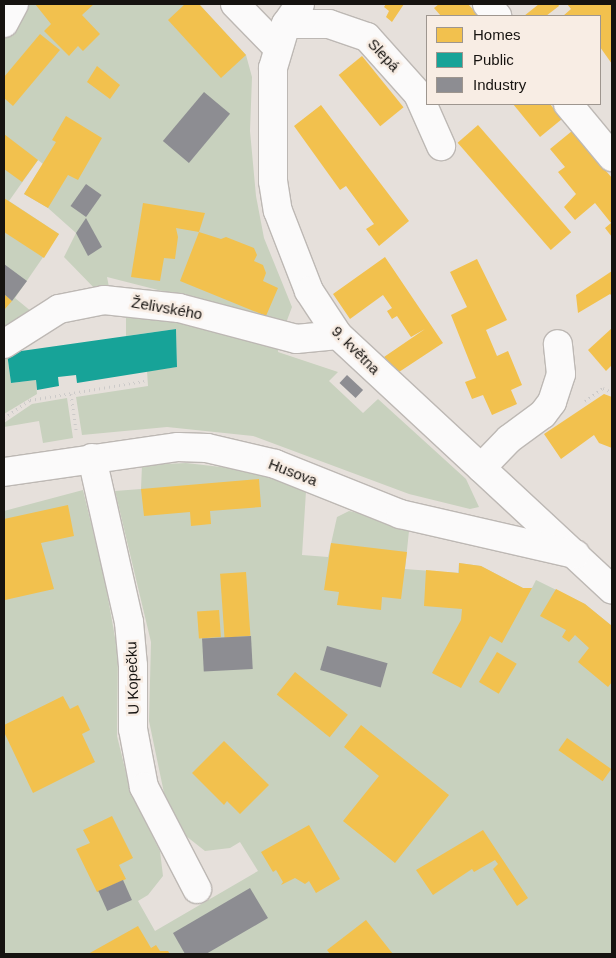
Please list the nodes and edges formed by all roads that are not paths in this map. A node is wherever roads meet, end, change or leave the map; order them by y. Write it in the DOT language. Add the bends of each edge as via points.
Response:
graph roads {
  1 [pos="14,4"];
  2 [pos="235,4"];
  3 [pos="487,4"];
  4 [pos="496,15"];
  5 [pos="4,23"];
  6 [pos="287,25"];
  7 [pos="569,105"];
  8 [pos="441,146"];
  9 [pos="612,157"];
  10 [pos="338,335"];
  11 [pos="4,344"];
  12 [pos="558,344"];
  13 [pos="92,458"];
  14 [pos="481,468"];
  15 [pos="4,472"];
  16 [pos="576,554"];
  17 [pos="612,590"];
  18 [pos="197,889"];
  1 -- 5 [label="street"];
  2 -- 6 [label="street"];
  3 -- 4 [label="street"];
  6 -- 8 [label="street, Slepá" via="329,24 367,37 418,94"];
  6 -- 10 [label="street, 9. května" via="272,98 273,181 278,211 309,292"];
  7 -- 9 [label="street"];
  10 -- 11 [label="street, Želivského" via="296,339 179,308 104,300 59,309 36,320"];
  10 -- 14 [label="street, 9. května"];
  12 -- 14 [label="street" via="561,374 552,402 543,414 509,439"];
  13 -- 15 [label="street, Husova"];
  13 -- 16 [label="street, Husova" via="178,447 239,454 275,464 400,514"];
  13 -- 18 [label="street, U Kopečku" via="129,622 133,729 144,788"];
  14 -- 16 [label="street, 9. května"];
  16 -- 17 [label="street, 9. května"];
}
